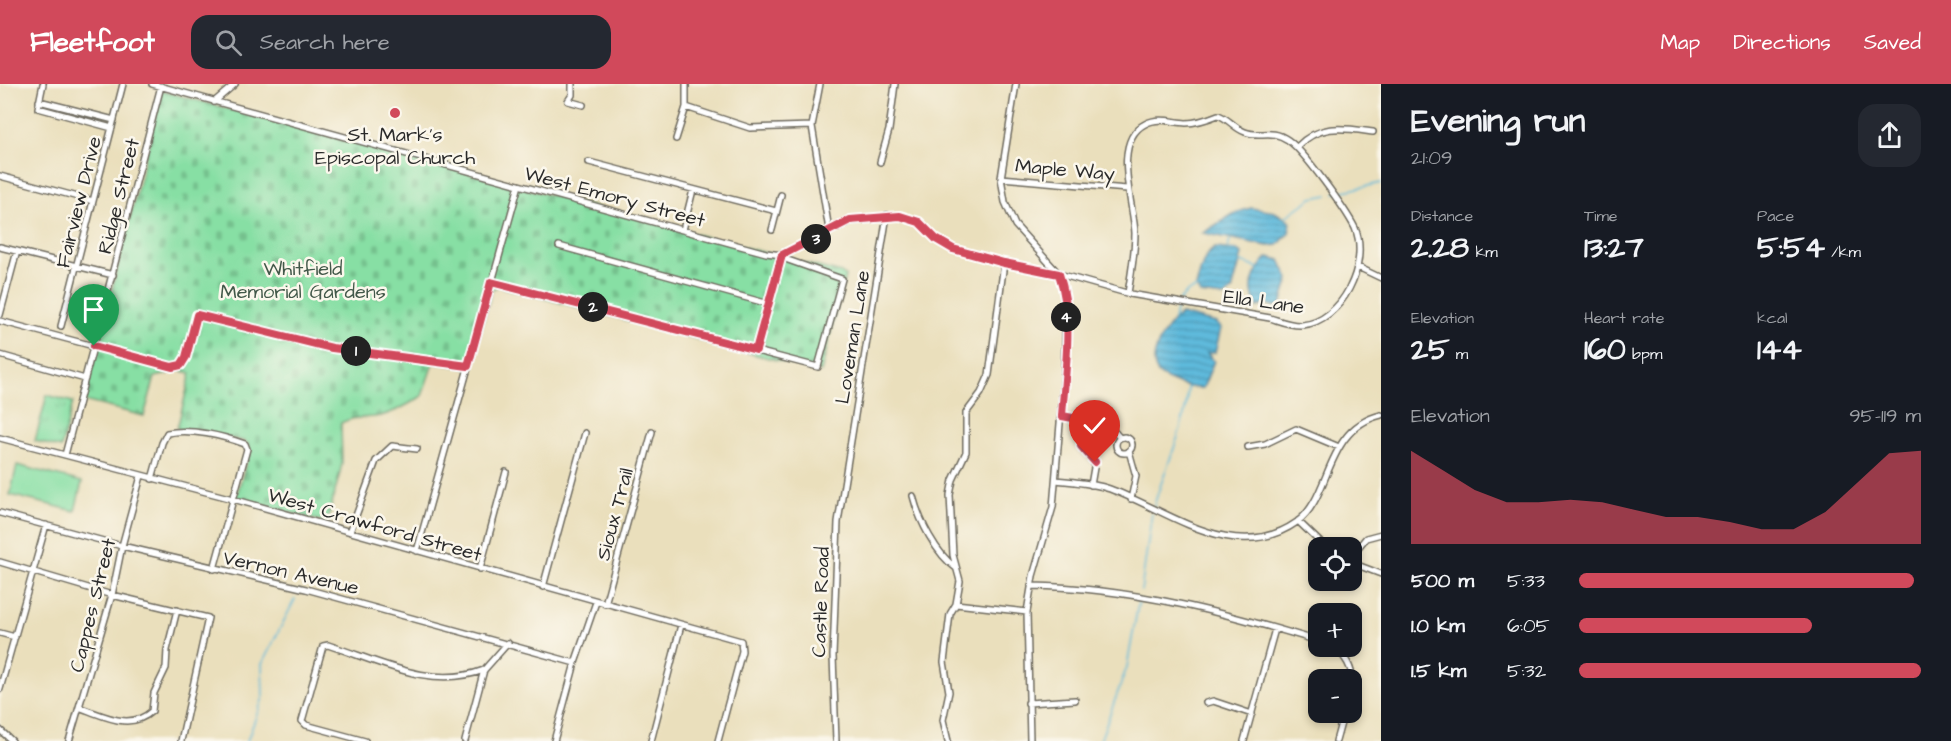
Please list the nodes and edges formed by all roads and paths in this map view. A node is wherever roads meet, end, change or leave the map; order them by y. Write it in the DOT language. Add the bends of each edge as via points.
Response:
graph roads {
  1 [pos="43,84"];
  2 [pos="123,84"];
  3 [pos="152,84"];
  4 [pos="235,84"];
  5 [pos="572,84"];
  6 [pos="686,84"];
  7 [pos="820,84"];
  8 [pos="895,84"];
  9 [pos="1016,84"];
  10 [pos="161,85"];
  11 [pos="39,101"];
  12 [pos="214,102"];
  13 [pos="583,105"];
  14 [pos="686,107"];
  15 [pos="114,120"];
  16 [pos="812,126"];
  17 [pos="112,128"];
  18 [pos="1373,132"];
  19 [pos="676,139"];
  20 [pos="1297,147"];
  21 [pos="589,162"];
  22 [pos="880,162"];
  23 [pos="0,176"];
  24 [pos="1001,178"];
  25 [pos="519,185"];
  26 [pos="1127,189"];
  27 [pos="693,190"];
  28 [pos="782,195"];
  29 [pos="93,201"];
  30 [pos="776,211"];
  31 [pos="886,215"];
  32 [pos="682,230"];
  33 [pos="772,230"];
  34 [pos="829,230"];
  35 [pos="559,246"];
  36 [pos="0,247"];
  37 [pos="17,251"];
  38 [pos="782,255"];
  39 [pos="1004,263"];
  40 [pos="77,266"];
  41 [pos="1358,267"];
  42 [pos="1059,274"];
  43 [pos="113,275"];
  44 [pos="1381,278"];
  45 [pos="491,282"];
  46 [pos="1128,293"];
  47 [pos="769,304"];
  48 [pos="0,315"];
  49 [pos="0,321"];
  50 [pos="62,326"];
  51 [pos="94,346"];
  52 [pos="756,350"];
  53 [pos="0,355"];
  54 [pos="468,366"];
  55 [pos="85,379"];
  56 [pos="1381,415"];
  57 [pos="1062,416"];
  58 [pos="1084,420"];
  59 [pos="652,432"];
  60 [pos="585,433"];
  61 [pos="0,438"];
  62 [pos="1120,438"];
  63 [pos="1248,447"];
  64 [pos="1339,447"];
  65 [pos="417,449"];
  66 [pos="1129,451"];
  67 [pos="65,455"];
  68 [pos="847,464"];
  69 [pos="506,472"];
  70 [pos="141,476"];
  71 [pos="152,479"];
  72 [pos="1056,480"];
  73 [pos="1091,485"];
  74 [pos="913,496"];
  75 [pos="233,499"];
  76 [pos="1131,499"];
  77 [pos="1,513"];
  78 [pos="0,521"];
  79 [pos="1298,521"];
  80 [pos="46,525"];
  81 [pos="350,532"];
  82 [pos="1381,534"];
  83 [pos="1315,537"];
  84 [pos="1362,543"];
  85 [pos="122,546"];
  86 [pos="417,551"];
  87 [pos="0,562"];
  88 [pos="1362,567"];
  89 [pos="480,568"];
  90 [pos="956,568"];
  91 [pos="214,569"];
  92 [pos="33,571"];
  93 [pos="1381,574"];
  94 [pos="1031,586"];
  95 [pos="543,587"];
  96 [pos="112,595"];
  97 [pos="596,602"];
  98 [pos="605,604"];
  99 [pos="956,604"];
  100 [pos="177,610"];
  101 [pos="1027,612"];
  102 [pos="681,625"];
  103 [pos="1275,629"];
  104 [pos="0,633"];
  105 [pos="15,637"];
  106 [pos="1308,638"];
  107 [pos="508,644"];
  108 [pos="575,663"];
  109 [pos="484,670"];
  110 [pos="0,689"];
  111 [pos="1075,700"];
  112 [pos="1028,703"];
  113 [pos="1206,704"];
  114 [pos="81,708"];
  115 [pos="1252,714"];
  116 [pos="1341,723"];
  117 [pos="0,730"];
  118 [pos="12,741"];
  119 [pos="69,741"];
  120 [pos="181,741"];
  121 [pos="365,741"];
  122 [pos="465,741"];
  123 [pos="554,741"];
  124 [pos="651,741"];
  125 [pos="718,741"];
  126 [pos="836,741"];
  127 [pos="948,741"];
  128 [pos="1030,741"];
  129 [pos="1244,741"];
  130 [pos="1336,741"];
  1 -- 11 [label="street"];
  2 -- 15 [label="street, Fairview Drive"];
  3 -- 10 [label="street, West Emory Street"];
  4 -- 12 [label="street"];
  5 -- 13 [label="street" via="573,95 567,100"];
  6 -- 14 [label="street"];
  7 -- 16 [label="street"];
  8 -- 22 [label="street"];
  9 -- 24 [label="street"];
  10 -- 12 [label="street, West Emory Street"];
  10 -- 43 [label="street, Ridge Street"];
  11 -- 15 [label="street"];
  11 -- 17 [label="street" via="40,109"];
  12 -- 25 [label="street, West Emory Street"];
  14 -- 16 [label="street" via="750,128"];
  14 -- 19 [label="street"];
  15 -- 17 [label="street, Fairview Drive"];
  16 -- 34 [label="street"];
  17 -- 29 [label="street, Fairview Drive"];
  18 -- 20 [label="street" via="1323,129 1307,136"];
  20 -- 26 [label="street" via="1275,133 1245,132 1218,116 1195,122 1158,120 1146,123 1133,136"];
  20 -- 41 [label="street" via="1355,229"];
  21 -- 27 [label="street"];
  23 -- 29 [label="street"];
  24 -- 26 [label="street, Maple Way"];
  24 -- 42 [label="street" via="1005,202 1016,225"];
  25 -- 32 [label="street, West Emory Street"];
  25 -- 45 [label="street"];
  26 -- 46 [label="street" via="1135,237"];
  27 -- 30 [label="street"];
  27 -- 32 [label="street"];
  28 -- 30 [label="street"];
  29 -- 40 [label="street, Fairview Drive"];
  30 -- 33 [label="street"];
  31 -- 34 [label="street" via="850,220"];
  31 -- 39 [label="street" via="919,222 953,249"];
  31 -- 68 [label="street, Loveman Lane"];
  32 -- 38 [label="street, West Emory Street"];
  34 -- 38 [label="street"];
  35 -- 47 [label="street"];
  36 -- 37 [label="street"];
  37 -- 40 [label="street"];
  37 -- 48 [label="street"];
  38 -- 47 [label="street"];
  38 -- 52 [label="street, West Emory Street" via="842,279 818,367"];
  39 -- 42 [label="street"];
  39 -- 90 [label="street" via="989,375 966,413 966,452 950,495"];
  40 -- 43 [label="street"];
  40 -- 50 [label="street, Fairview Drive"];
  41 -- 44 [label="street"];
  41 -- 46 [label="street, Ella Lane" via="1345,294 1331,311 1313,323 1301,325"];
  42 -- 46 [label="street, Ella Lane"];
  42 -- 57 [label="street" via="1066,315"];
  43 -- 51 [label="street, Ridge Street"];
  45 -- 52 [label="street"];
  45 -- 54 [label="street"];
  47 -- 52 [label="street"];
  49 -- 51 [label="street"];
  51 -- 54 [label="street" via="172,367 181,365 197,315 332,348"];
  51 -- 55 [label="street, Ridge Street"];
  53 -- 55 [label="street"];
  54 -- 86 [label="street"];
  55 -- 67 [label="street, Ridge Street"];
  56 -- 64 [label="street" via="1359,424"];
  57 -- 58 [label="street"];
  57 -- 72 [label="street"];
  58 -- 62 [label="street" via="1113,428"];
  58 -- 73 [label="street" via="1081,446 1095,462"];
  59 -- 98 [label="street, Sioux Trail"];
  60 -- 95 [label="street"];
  61 -- 67 [label="street, West Crawford Street"];
  62 -- 66 [label="street" via="1129,439"];
  62 -- 66 [label="street" via="1117,449"];
  63 -- 64 [label="street" via="1265,444 1296,429"];
  64 -- 79 [label="street" via="1310,506"];
  65 -- 81 [label="street" via="392,446 376,461"];
  66 -- 76 [label="street" via="1136,476"];
  67 -- 70 [label="street, West Crawford Street"];
  68 -- 126 [label="street, Castle Road" via="834,579"];
  69 -- 89 [label="street"];
  70 -- 71 [label="street, West Crawford Street"];
  70 -- 85 [label="street, Cappes Street"];
  71 -- 75 [label="street, West Crawford Street"];
  71 -- 75 [label="street" via="167,433 234,440 247,449"];
  72 -- 73 [label="street"];
  72 -- 94 [label="street" via="1050,523"];
  73 -- 76 [label="street"];
  74 -- 90 [label="street" via="917,513"];
  75 -- 81 [label="street, West Crawford Street"];
  75 -- 91 [label="street"];
  76 -- 79 [label="street" via="1197,530 1225,537 1257,538 1278,533"];
  77 -- 78 [label="street"];
  77 -- 80 [label="street, Vernon Avenue"];
  79 -- 83 [label="street"];
  80 -- 85 [label="street, Vernon Avenue"];
  80 -- 92 [label="street"];
  81 -- 86 [label="street, West Crawford Street"];
  82 -- 84 [label="street"];
  85 -- 91 [label="street, Vernon Avenue"];
  85 -- 96 [label="street, Cappes Street"];
  86 -- 89 [label="street, West Crawford Street"];
  87 -- 92 [label="street"];
  88 -- 93 [label="street"];
  89 -- 95 [label="street, West Crawford Street"];
  90 -- 99 [label="street" via="960,581"];
  91 -- 107 [label="street, Vernon Avenue"];
  92 -- 96 [label="street"];
  92 -- 105 [label="street"];
  94 -- 101 [label="street"];
  94 -- 103 [label="street" via="1144,595"];
  95 -- 97 [label="street, West Crawford Street"];
  96 -- 100 [label="street"];
  96 -- 114 [label="street, Cappes Street"];
  97 -- 98 [label="street, West Crawford Street"];
  97 -- 108 [label="street"];
  98 -- 102 [label="street, West Crawford Street"];
  99 -- 101 [label="street"];
  99 -- 127 [label="street" via="950,614 944,662 949,692 943,720"];
  100 -- 114 [label="street" via="166,668 154,693 152,711 125,722"];
  100 -- 120 [label="street" via="208,618"];
  101 -- 112 [label="street"];
  102 -- 124 [label="street"];
  102 -- 125 [label="street, West Crawford Street" via="741,641 742,651"];
  103 -- 106 [label="street"];
  103 -- 115 [label="street"];
  104 -- 105 [label="street"];
  105 -- 110 [label="street"];
  107 -- 108 [label="street, Vernon Avenue"];
  107 -- 109 [label="street"];
  108 -- 123 [label="street"];
  109 -- 121 [label="street" via="465,677 430,676 401,671 328,645 320,651 302,716 306,725"];
  109 -- 122 [label="street"];
  111 -- 112 [label="street"];
  112 -- 128 [label="street"];
  113 -- 115 [label="street" via="1213,701"];
  114 -- 119 [label="street, Cappes Street"];
  115 -- 129 [label="street"];
  116 -- 130 [label="street"];
  117 -- 118 [label="street"];
}
